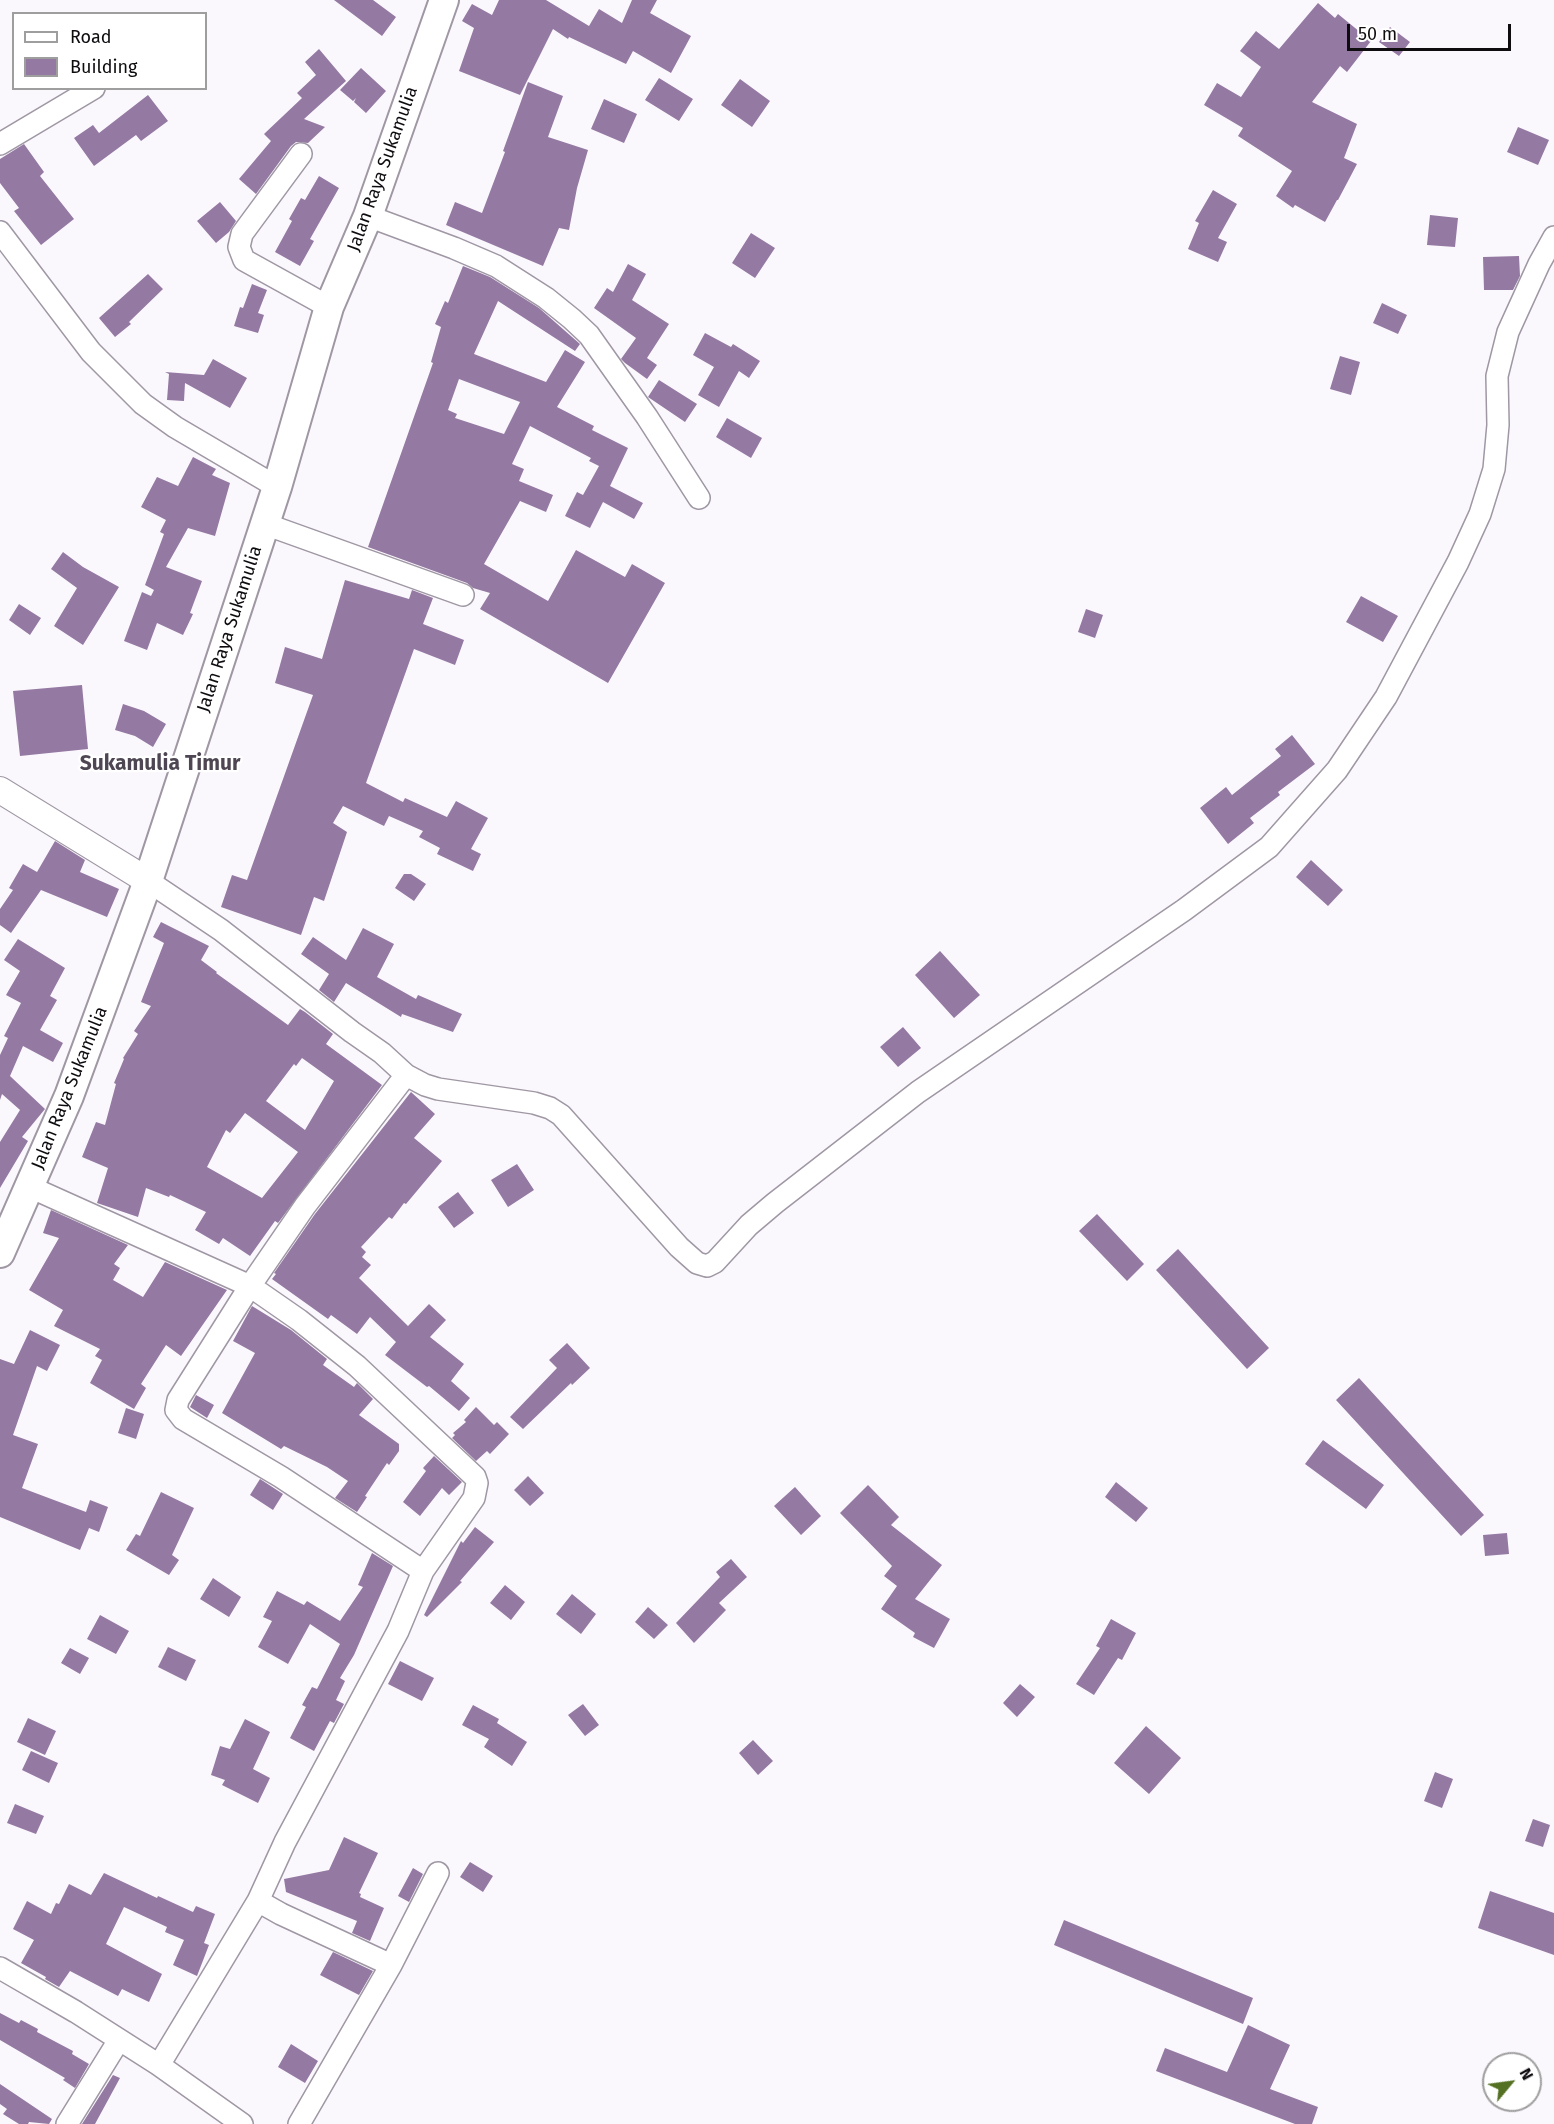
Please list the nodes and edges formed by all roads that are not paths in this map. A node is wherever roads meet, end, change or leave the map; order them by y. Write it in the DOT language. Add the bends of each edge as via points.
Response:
graph roads {
  1 [pos="444,0"];
  2 [pos="91,90"];
  3 [pos="0,144"];
  4 [pos="301,154"];
  5 [pos="368,216"];
  6 [pos="0,232"];
  7 [pos="1554,237"];
  8 [pos="329,307"];
  9 [pos="277,487"];
  10 [pos="699,498"];
  11 [pos="265,524"];
  12 [pos="463,595"];
  13 [pos="0,790"];
  14 [pos="148,881"];
  15 [pos="406,1075"];
  16 [pos="30,1187"];
  17 [pos="0,1253"];
  18 [pos="250,1286"];
  19 [pos="423,1571"];
  20 [pos="438,1873"];
  21 [pos="258,1901"];
  22 [pos="391,1965"];
  23 [pos="0,1968"];
  24 [pos="119,2040"];
  25 [pos="159,2065"];
  26 [pos="67,2124"];
  27 [pos="242,2124"];
  28 [pos="299,2124"];
  1 -- 5 [label="main road, Jalan Raya Sukamulia"];
  2 -- 3 [label="street"];
  4 -- 8 [label="street" via="242,234 239,247 244,260"];
  5 -- 8 [label="main road, Jalan Raya Sukamulia"];
  5 -- 10 [label="street" via="496,266 572,319 589,335"];
  6 -- 9 [label="street" via="92,352 143,404 184,433"];
  7 -- 15 [label="street" via="1508,332 1497,376 1494,469 1480,514 1386,697 1337,770 1269,847 1184,910 918,1092 775,1203 715,1262 707,1266 698,1263 679,1247 561,1115 550,1108 534,1102 438,1089"];
  8 -- 9 [label="main road, Jalan Raya Sukamulia"];
  9 -- 11 [label="main road, Jalan Raya Sukamulia"];
  11 -- 12 [label="street"];
  11 -- 14 [label="main road, Jalan Raya Sukamulia"];
  13 -- 14 [label="street"];
  14 -- 15 [label="street" via="221,930"];
  14 -- 16 [label="main road, Jalan Raya Sukamulia" via="69,1096"];
  15 -- 18 [label="street" via="305,1206"];
  16 -- 17 [label="main road, Jalan Raya Sukamulia"];
  16 -- 18 [label="street"];
  18 -- 19 [label="street" via="357,1366 475,1477 474,1498"];
  18 -- 19 [label="street" via="178,1400 178,1414"];
  19 -- 21 [label="street" via="398,1631 285,1842"];
  20 -- 22 [label="street"];
  21 -- 22 [label="street"];
  21 -- 25 [label="street"];
  22 -- 28 [label="street"];
  23 -- 24 [label="street"];
  24 -- 25 [label="street"];
  24 -- 26 [label="street"];
  25 -- 27 [label="street"];
}
